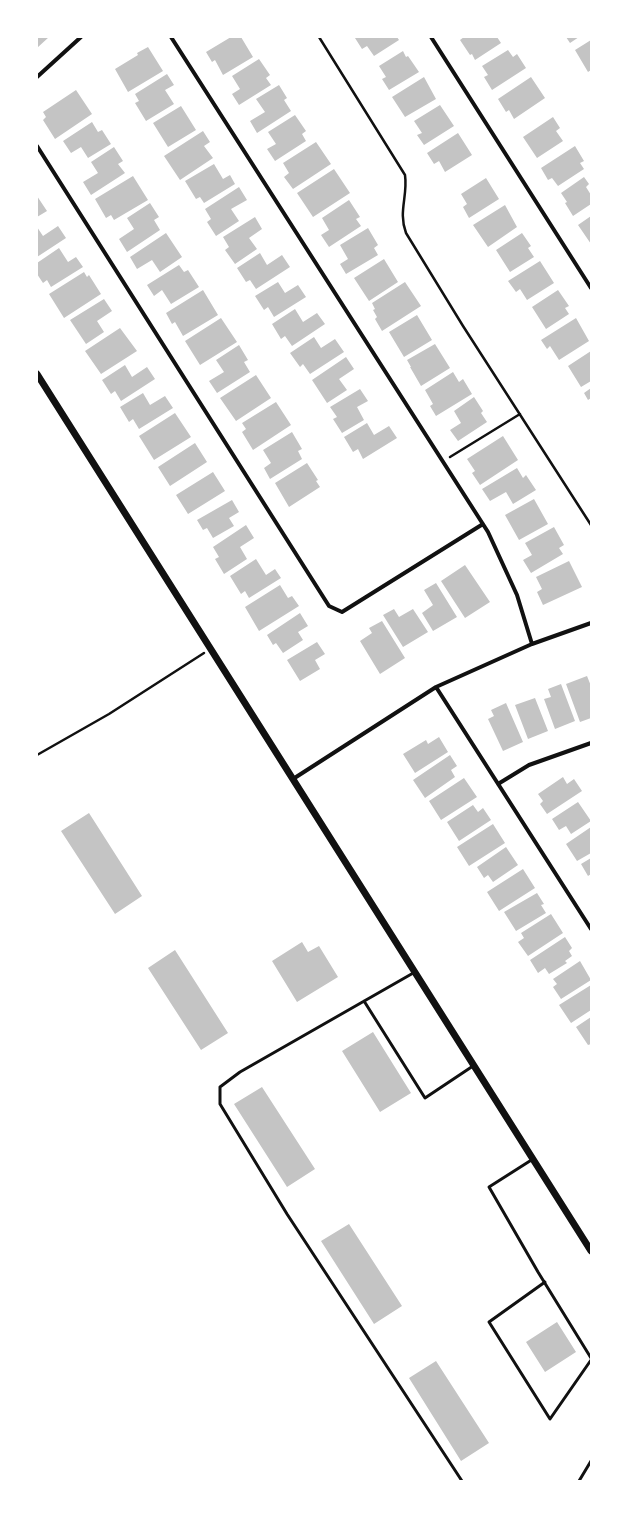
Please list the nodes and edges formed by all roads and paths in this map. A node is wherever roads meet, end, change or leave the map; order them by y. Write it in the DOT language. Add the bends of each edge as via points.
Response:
graph roads {
  1 [pos="81,37"];
  2 [pos="170,37"];
  3 [pos="319,37"];
  4 [pos="432,37"];
  5 [pos="37,77"];
  6 [pos="37,146"];
  7 [pos="591,288"];
  8 [pos="37,374"];
  9 [pos="520,414"];
  10 [pos="443,462"];
  11 [pos="483,524"];
  12 [pos="591,525"];
  13 [pos="591,623"];
  14 [pos="532,644"];
  15 [pos="211,649"];
  16 [pos="436,687"];
  17 [pos="591,743"];
  18 [pos="37,755"];
  19 [pos="293,779"];
  20 [pos="498,784"];
  21 [pos="591,929"];
  22 [pos="415,972"];
  23 [pos="364,1001"];
  24 [pos="474,1065"];
  25 [pos="533,1159"];
  26 [pos="591,1251"];
  27 [pos="545,1282"];
  28 [pos="591,1359"];
  29 [pos="591,1461"];
  30 [pos="462,1481"];
  31 [pos="579,1481"];
  1 -- 5 [label="street"];
  2 -- 10 [label="street"];
  3 -- 9 [label="path" via="405,175 407,186 402,216 406,233"];
  4 -- 7 [label="street"];
  6 -- 11 [label="street" via="329,606 342,612"];
  8 -- 15 [label="street"];
  9 -- 10 [label="path"];
  9 -- 12 [label="path"];
  10 -- 11 [label="street"];
  11 -- 14 [label="street" via="517,595"];
  13 -- 14 [label="street"];
  14 -- 16 [label="street"];
  15 -- 18 [label="path" via="109,714"];
  15 -- 19 [label="street"];
  16 -- 19 [label="street"];
  16 -- 20 [label="street"];
  17 -- 20 [label="street" via="529,765"];
  19 -- 22 [label="street"];
  20 -- 21 [label="street"];
  22 -- 23 [label="lane"];
  22 -- 24 [label="street"];
  23 -- 24 [label="lane" via="425,1098"];
  23 -- 30 [label="lane" via="240,1072 220,1087 220,1104 288,1214"];
  24 -- 25 [label="street"];
  25 -- 26 [label="street"];
  25 -- 27 [label="lane" via="489,1187"];
  27 -- 28 [label="lane"];
  27 -- 28 [label="lane" via="489,1322 550,1419"];
  29 -- 31 [label="lane"];
}
